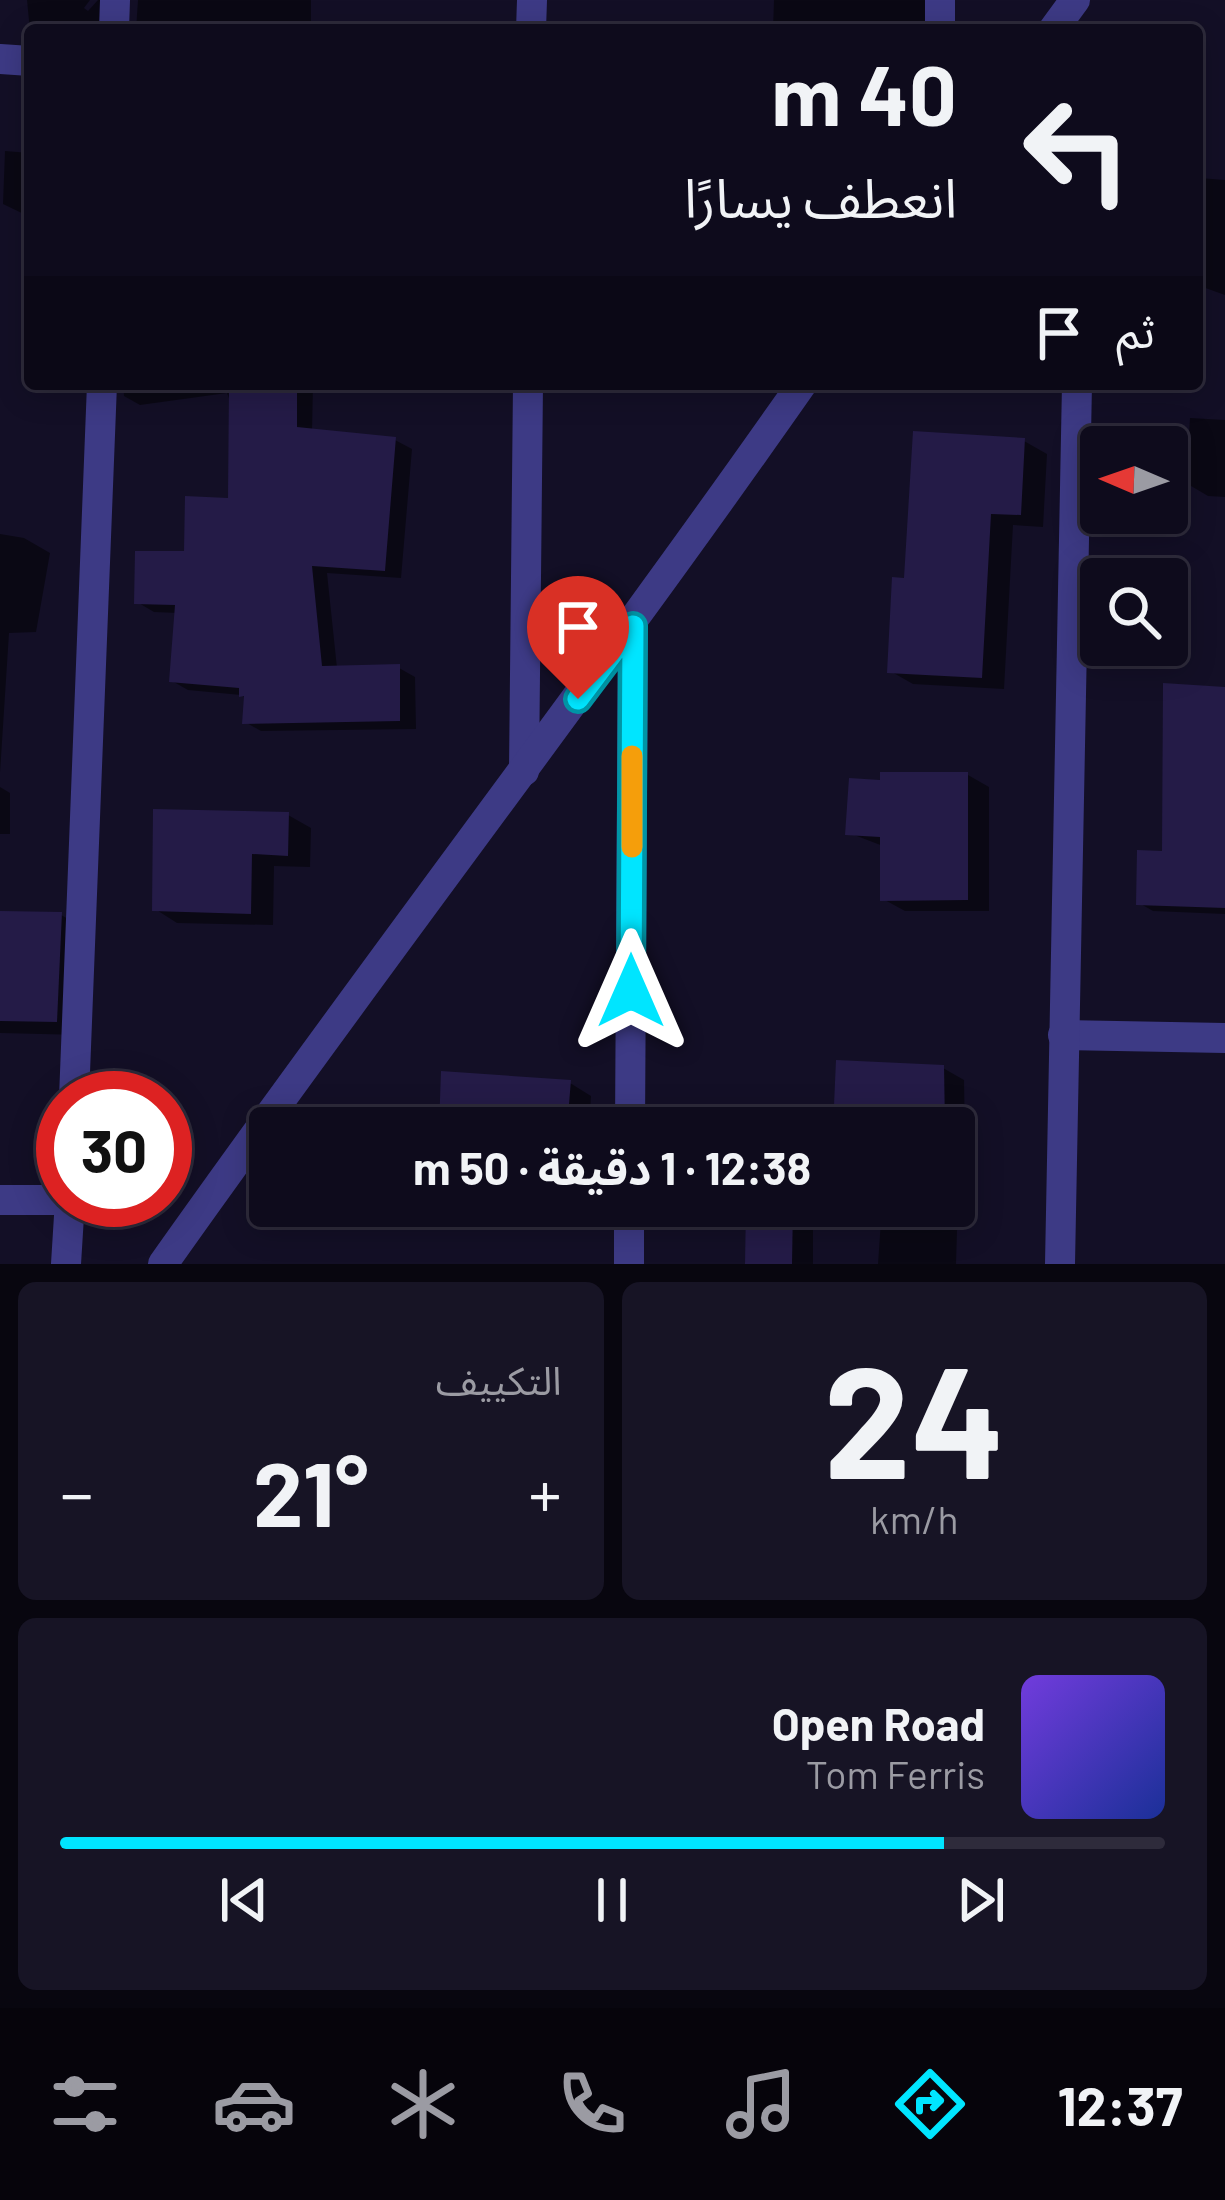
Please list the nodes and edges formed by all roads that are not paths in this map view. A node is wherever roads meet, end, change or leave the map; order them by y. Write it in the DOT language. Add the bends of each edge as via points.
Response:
graph roads {
  1 [pos="102,390"];
  2 [pos="528,390"];
  3 [pos="798,390"];
  4 [pos="1076,390"];
  5 [pos="633,626"];
  6 [pos="524,771"];
  7 [pos="1063,1036"];
  8 [pos="1225,1039"];
  9 [pos="75,1071"];
  10 [pos="630,1107"];
  11 [pos="0,1200"];
  12 [pos="36,1200"];
  13 [pos="68,1227"];
  14 [pos="629,1227"];
  15 [pos="66,1264"];
  16 [pos="163,1264"];
  17 [pos="629,1264"];
  18 [pos="1060,1264"];
  1 -- 9 [label="street"];
  2 -- 6 [label="street"];
  3 -- 5 [label="street"];
  4 -- 7 [label="street"];
  5 -- 6 [label="street"];
  5 -- 10 [label="street"];
  6 -- 16 [label="street"];
  7 -- 8 [label="street"];
  7 -- 18 [label="street"];
  11 -- 12 [label="street"];
  13 -- 15 [label="street"];
  14 -- 17 [label="street"];
}
